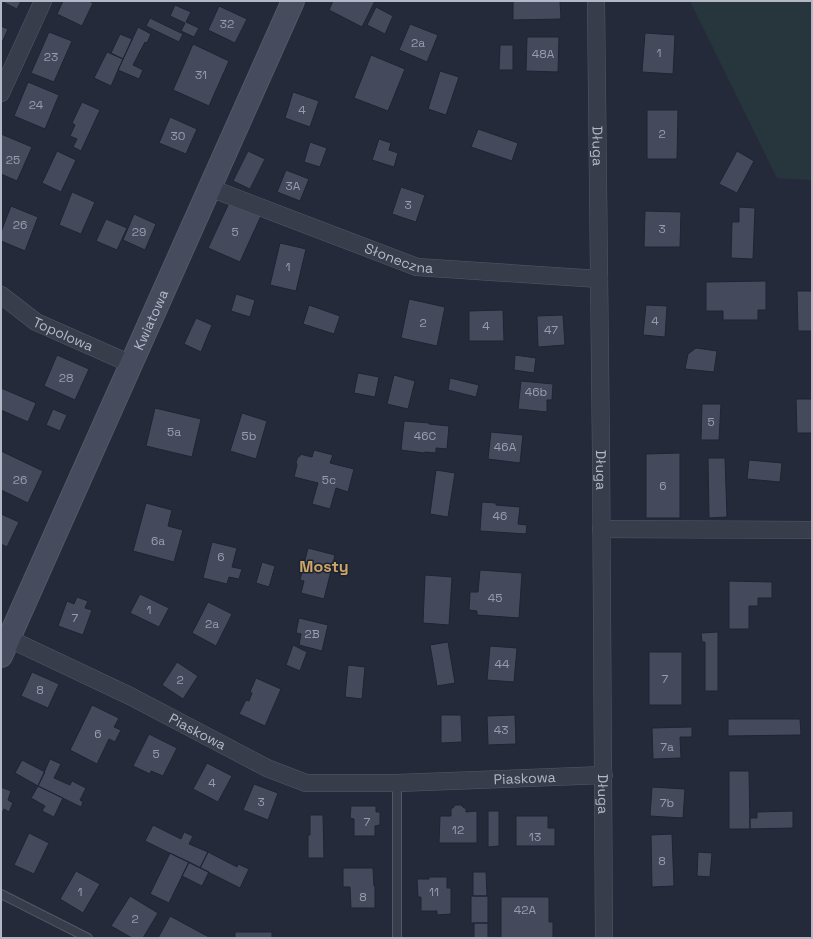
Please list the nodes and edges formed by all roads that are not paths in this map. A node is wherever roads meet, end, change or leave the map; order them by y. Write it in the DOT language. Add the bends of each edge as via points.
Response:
graph roads {
  1 [pos="43,1"];
  2 [pos="293,1"];
  3 [pos="596,1"];
  4 [pos="1,93"];
  5 [pos="210,188"];
  6 [pos="598,279"];
  7 [pos="1,295"];
  8 [pos="131,364"];
  9 [pos="602,529"];
  10 [pos="812,530"];
  11 [pos="4,643"];
  12 [pos="604,775"];
  13 [pos="397,783"];
  14 [pos="1,894"];
  15 [pos="88,938"];
  16 [pos="397,938"];
  17 [pos="604,938"];
  1 -- 4 [label="street"];
  2 -- 5 [label="main road, Kwiatowa"];
  3 -- 6 [label="street, Długa"];
  5 -- 6 [label="street, Słoneczna" via="417,267"];
  5 -- 8 [label="main road, Kwiatowa"];
  6 -- 9 [label="street, Długa"];
  7 -- 8 [label="street, Topolowa" via="36,322"];
  8 -- 11 [label="main road, Kwiatowa"];
  9 -- 10 [label="street"];
  9 -- 12 [label="street, Długa"];
  11 -- 13 [label="street, Piaskowa" via="130,696 267,768 306,783"];
  12 -- 13 [label="street, Piaskowa"];
  12 -- 17 [label="street, Długa"];
  13 -- 16 [label="lane"];
  14 -- 15 [label="lane"];
}
